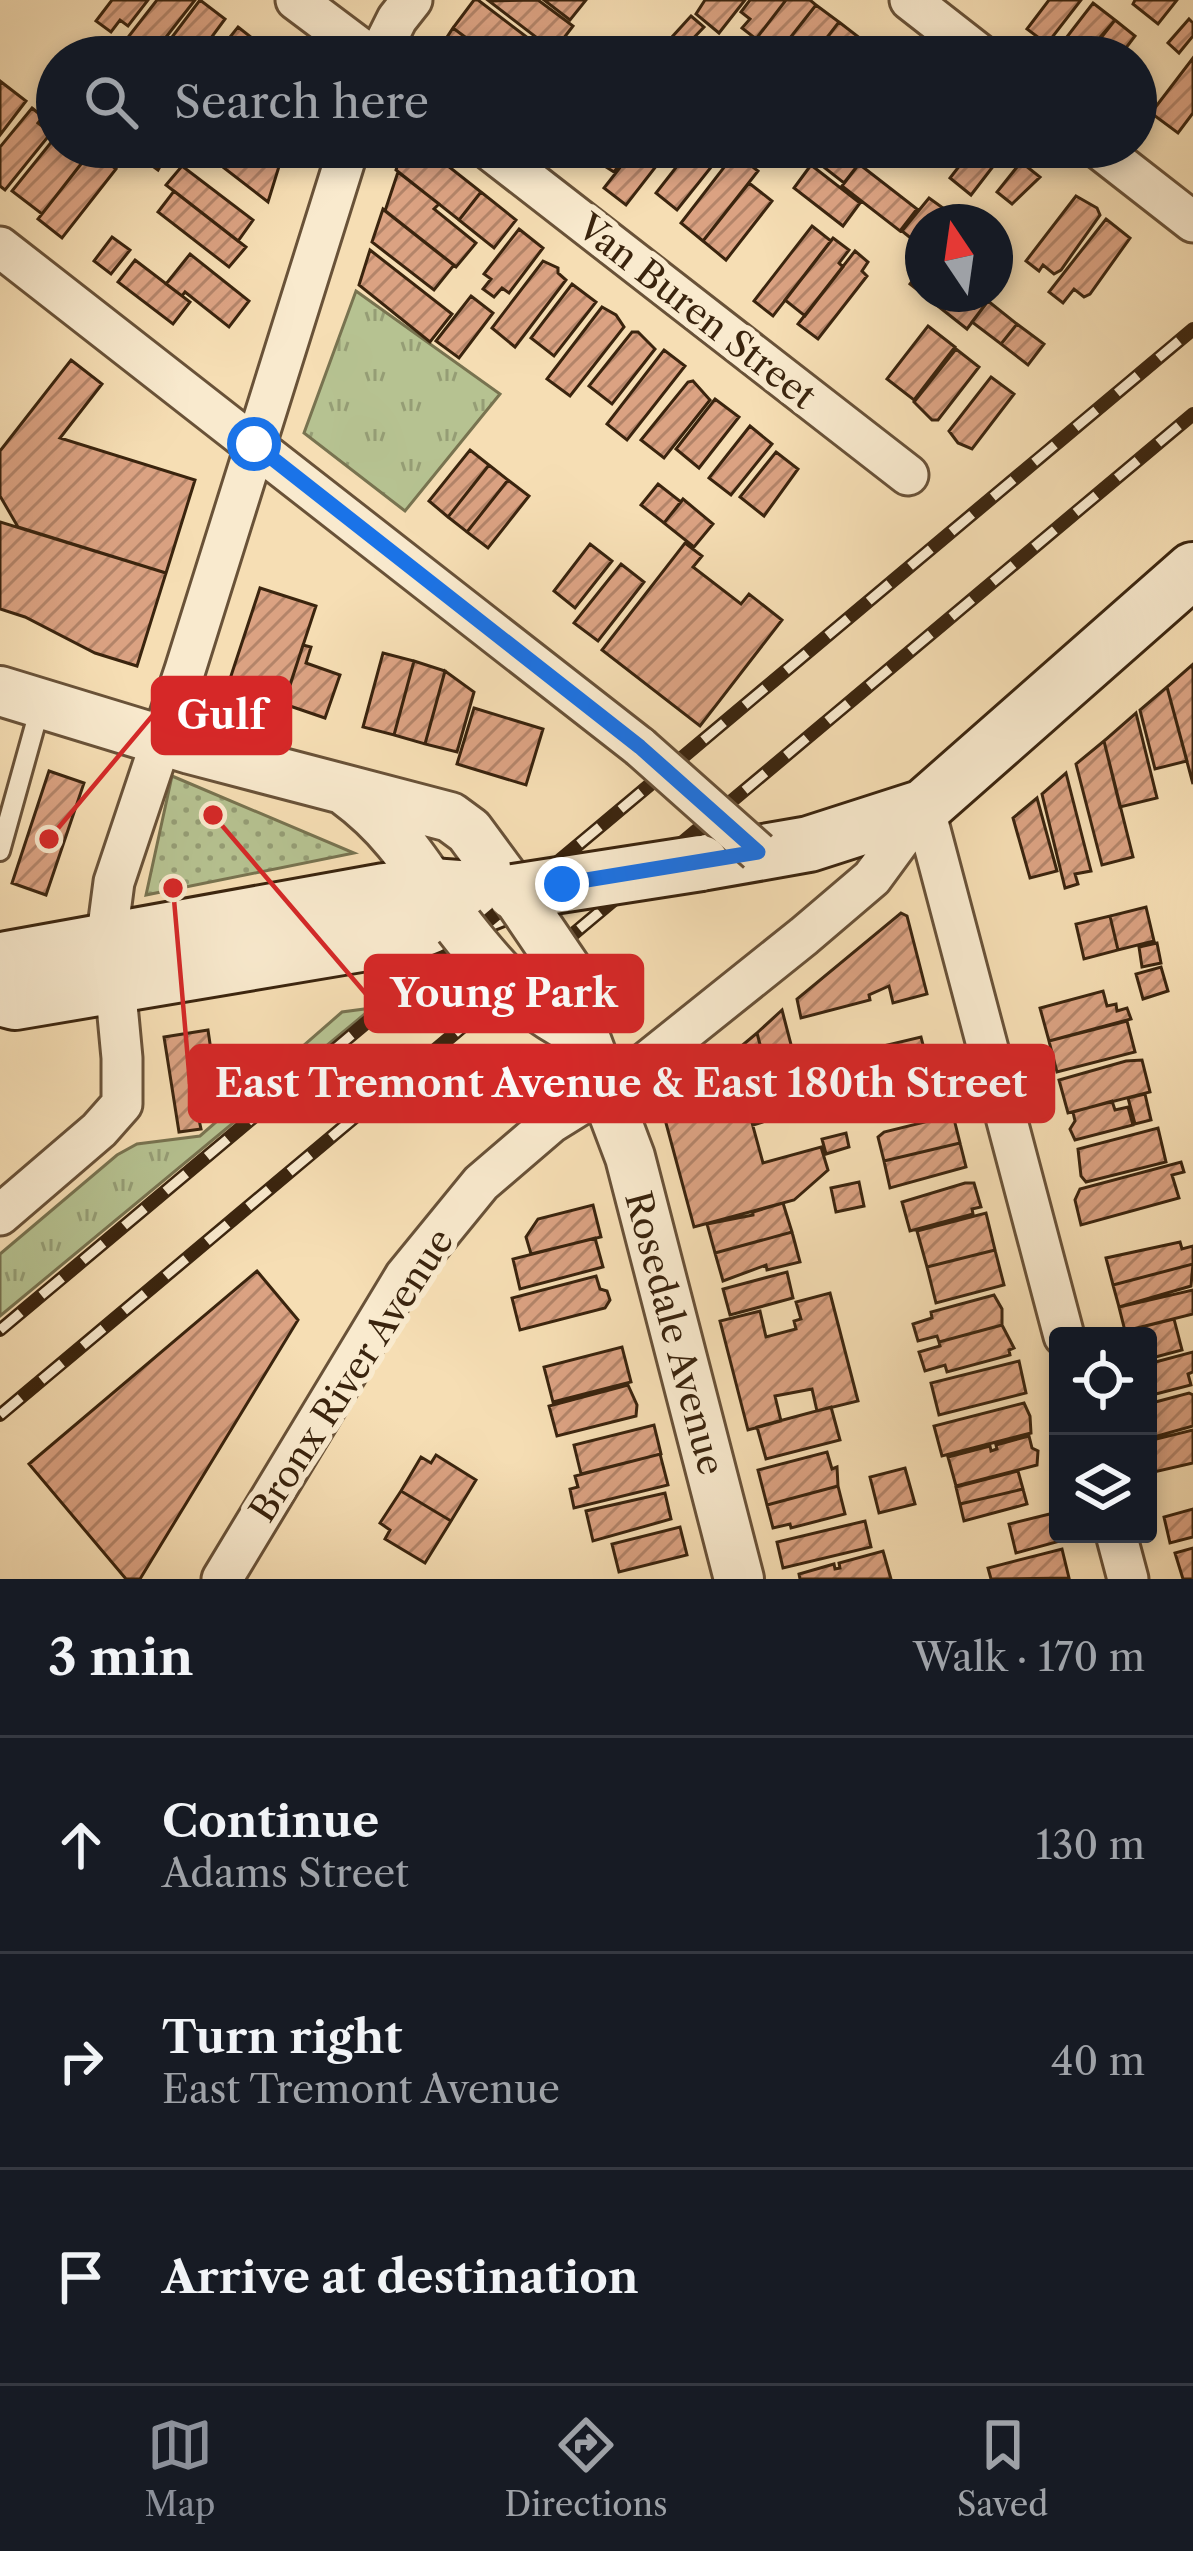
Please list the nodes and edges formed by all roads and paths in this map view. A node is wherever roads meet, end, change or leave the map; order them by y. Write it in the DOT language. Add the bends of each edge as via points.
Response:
graph roads {
  1 [pos="296,0"];
  2 [pos="412,0"];
  3 [pos="910,0"];
  4 [pos="346,36"];
  5 [pos="387,36"];
  6 [pos="955,36"];
  7 [pos="342,168"];
  8 [pos="514,168"];
  9 [pos="1124,168"];
  10 [pos="1193,222"];
  11 [pos="0,247"];
  12 [pos="254,444"];
  13 [pos="908,475"];
  14 [pos="1193,570"];
  15 [pos="20,697"];
  16 [pos="160,740"];
  17 [pos="343,789"];
  18 [pos="924,807"];
  19 [pos="784,848"];
  20 [pos="0,851"];
  21 [pos="477,897"];
  22 [pos="0,963"];
  23 [pos="112,963"];
  24 [pos="0,998"];
  25 [pos="584,1035"];
  26 [pos="607,1088"];
  27 [pos="0,1214"];
  28 [pos="1062,1327"];
  29 [pos="1118,1543"];
  30 [pos="222,1579"];
  31 [pos="740,1579"];
  32 [pos="1128,1579"];
  1 -- 4 [label="street"];
  2 -- 5 [label="street"];
  3 -- 6 [label="street"];
  7 -- 12 [label="street"];
  8 -- 13 [label="street, Van Buren Street"];
  9 -- 10 [label="street"];
  11 -- 12 [label="street"];
  12 -- 16 [label="street"];
  12 -- 19 [label="street, bridge" via="640,747"];
  14 -- 18 [label="main road"];
  15 -- 16 [label="street"];
  15 -- 20 [label="lane"];
  16 -- 17 [label="street"];
  16 -- 23 [label="street" via="114,882"];
  17 -- 21 [label="street"];
  17 -- 21 [label="street" via="450,817 469,831"];
  18 -- 19 [label="main road"];
  18 -- 26 [label="street, Bronx River Avenue" via="872,878"];
  18 -- 28 [label="street"];
  19 -- 21 [label="main road, bridge"];
  21 -- 23 [label="main road" via="402,937"];
  21 -- 25 [label="street, Rosedale Avenue, bridge" via="573,979"];
  21 -- 25 [label="street, bridge" via="493,968 534,1008"];
  22 -- 23 [label="main road"];
  23 -- 24 [label="main road" via="15,1001"];
  23 -- 27 [label="street" via="122,1104"];
  25 -- 26 [label="street, Rosedale Avenue"];
  26 -- 30 [label="street, Bronx River Avenue" via="481,1183 429,1245"];
  26 -- 31 [label="street, Rosedale Avenue"];
  29 -- 32 [label="street"];
}
